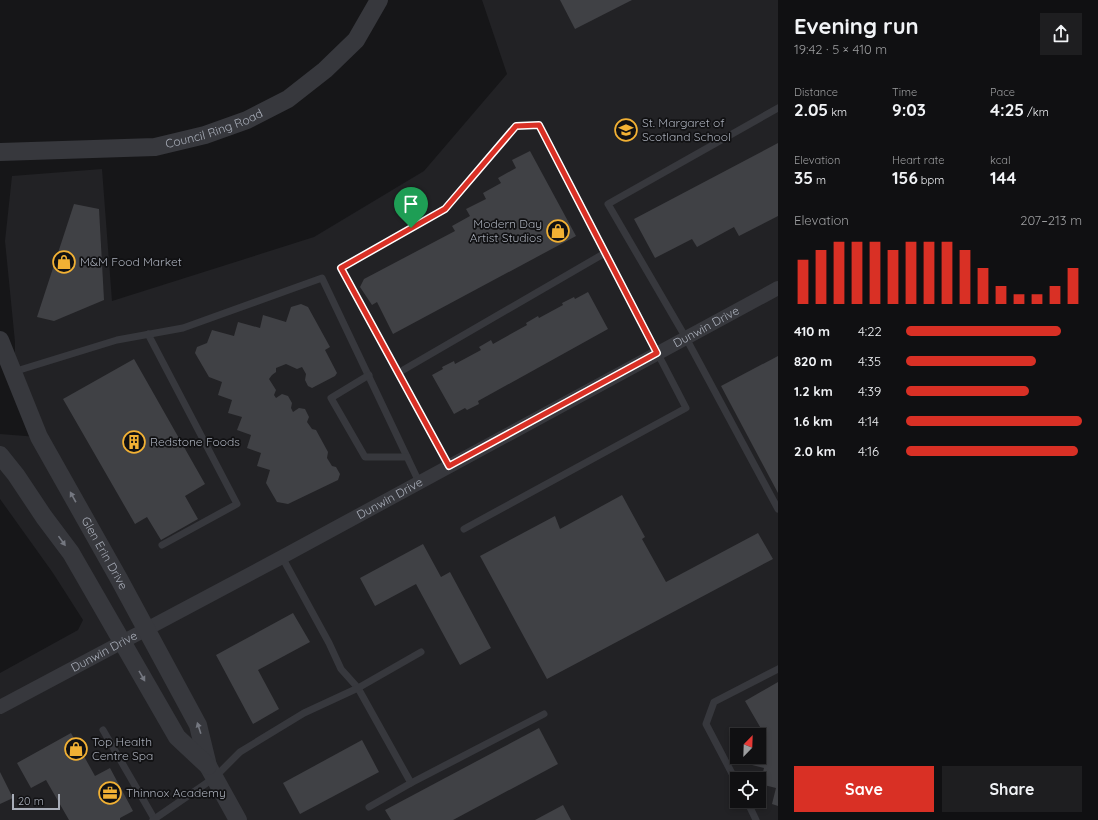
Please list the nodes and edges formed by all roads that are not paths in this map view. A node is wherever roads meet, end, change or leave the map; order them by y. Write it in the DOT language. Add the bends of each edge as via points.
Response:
graph roads {
  1 [pos="379,0"];
  2 [pos="778,108"];
  3 [pos="0,152"];
  4 [pos="605,253"];
  5 [pos="778,288"];
  6 [pos="148,334"];
  7 [pos="686,338"];
  8 [pos="0,340"];
  9 [pos="657,353"];
  10 [pos="13,372"];
  11 [pos="398,373"];
  12 [pos="369,375"];
  13 [pos="0,455"];
  14 [pos="407,457"];
  15 [pos="449,466"];
  16 [pos="420,482"];
  17 [pos="778,509"];
  18 [pos="464,529"];
  19 [pos="162,545"];
  20 [pos="282,557"];
  21 [pos="146,630"];
  22 [pos="122,642"];
  23 [pos="421,652"];
  24 [pos="778,669"];
  25 [pos="358,688"];
  26 [pos="0,707"];
  27 [pos="544,714"];
  28 [pos="103,730"];
  29 [pos="211,772"];
  30 [pos="731,772"];
  31 [pos="411,783"];
  32 [pos="369,807"];
  33 [pos="750,808"];
  34 [pos="154,819"];
  35 [pos="238,820"];
  36 [pos="756,820"];
  1 -- 3 [label="street, Council Ring Road" via="356,40 325,70 288,99 247,120 205,135 155,147"];
  2 -- 7 [label="lane" via="608,204"];
  4 -- 9 [label="lane"];
  4 -- 11 [label="lane"];
  4 -- 11 [label="lane" via="539,125 516,126 445,209 341,268"];
  5 -- 7 [label="street, Dunwin Drive"];
  6 -- 10 [label="lane" via="117,340"];
  6 -- 12 [label="lane" via="183,328 322,278"];
  6 -- 19 [label="lane" via="238,504"];
  7 -- 9 [label="street, Dunwin Drive"];
  7 -- 17 [label="lane"];
  8 -- 10 [label="street, Glen Erin Drive"];
  9 -- 15 [label="street, Dunwin Drive"];
  9 -- 18 [label="lane" via="686,408"];
  21 -- 10 [label="street, Glen Erin Drive, one-way" via="39,437"];
  11 -- 15 [label="lane"];
  12 -- 14 [label="lane"];
  12 -- 14 [label="lane" via="331,398 365,457"];
  13 -- 22 [label="street, Glen Erin Drive, one-way" via="71,553"];
  14 -- 16 [label="lane"];
  15 -- 16 [label="street, Dunwin Drive"];
  16 -- 20 [label="street, Dunwin Drive"];
  20 -- 21 [label="street, Dunwin Drive"];
  20 -- 25 [label="lane" via="342,670"];
  21 -- 22 [label="street, Dunwin Drive"];
  29 -- 21 [label="street, Glen Erin Drive, one-way" via="198,725"];
  22 -- 26 [label="street, Dunwin Drive"];
  22 -- 29 [label="street, Glen Erin Drive, one-way" via="177,737"];
  23 -- 25 [label="lane"];
  24 -- 30 [label="lane" via="714,702 706,724"];
  25 -- 29 [label="lane" via="304,713"];
  25 -- 31 [label="lane"];
  27 -- 31 [label="lane"];
  28 -- 34 [label="lane"];
  29 -- 34 [label="lane"];
  29 -- 35 [label="street, Glen Erin Drive"];
  31 -- 32 [label="lane"];
  33 -- 36 [label="lane"];
}
